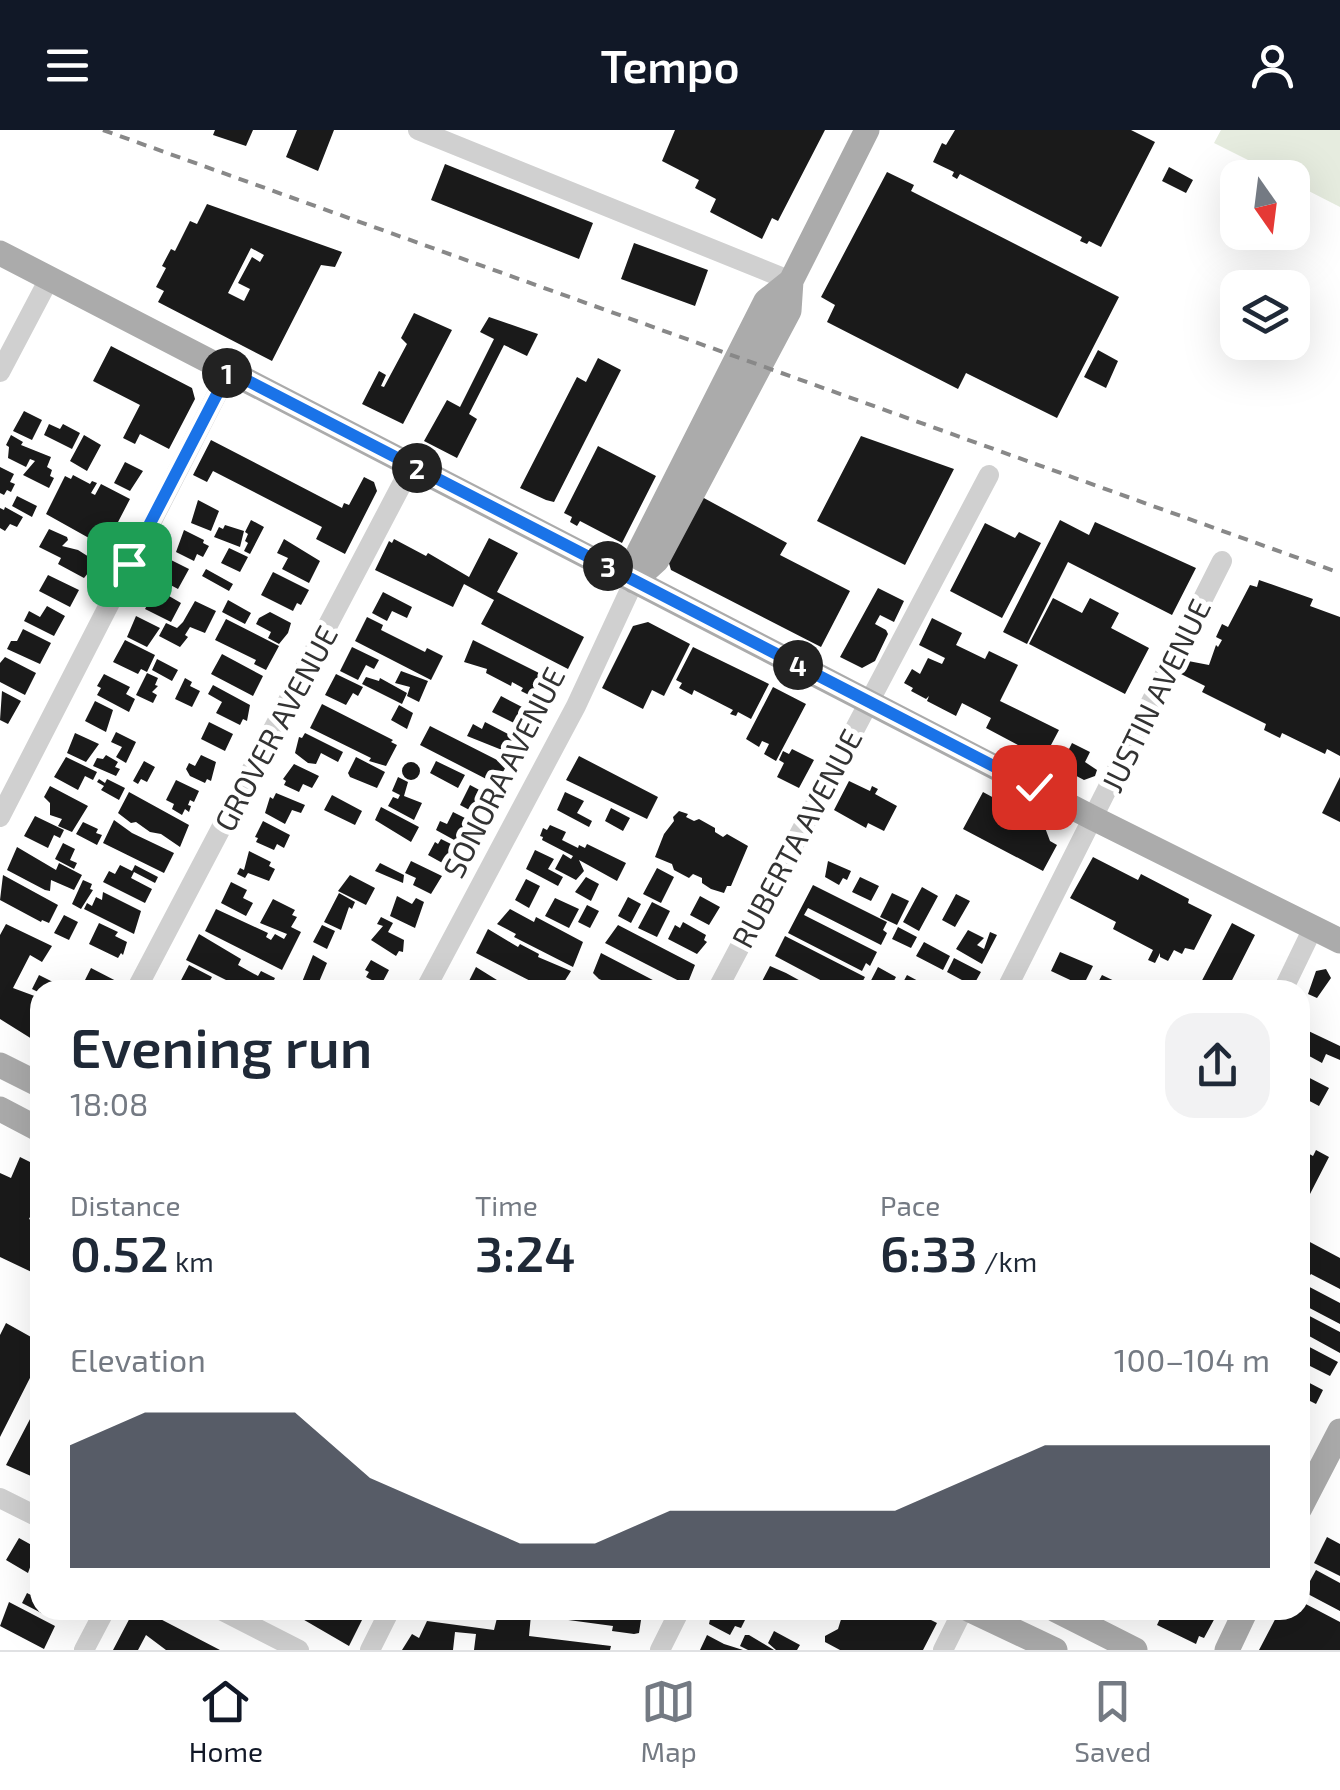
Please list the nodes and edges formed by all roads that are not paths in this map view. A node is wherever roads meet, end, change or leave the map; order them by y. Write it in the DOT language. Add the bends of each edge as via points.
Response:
graph roads {
  1 [pos="418,130"];
  2 [pos="867,130"];
  3 [pos="0,254"];
  4 [pos="49,278"];
  5 [pos="791,281"];
  6 [pos="229,371"];
  7 [pos="0,372"];
  8 [pos="719,395"];
  9 [pos="412,465"];
  10 [pos="989,475"];
  11 [pos="683,508"];
  12 [pos="1222,560"];
  13 [pos="634,581"];
  14 [pos="868,702"];
  15 [pos="0,816"];
  16 [pos="1094,818"];
  17 [pos="1313,928"];
  18 [pos="1340,941"];
  19 [pos="141,980"];
  20 [pos="431,980"];
  21 [pos="722,980"];
  22 [pos="1011,980"];
  23 [pos="1288,980"];
  24 [pos="0,1066"];
  25 [pos="30,1080"];
  26 [pos="0,1109"];
  27 [pos="30,1125"];
  28 [pos="1340,1431"];
  29 [pos="1310,1489"];
  30 [pos="0,1498"];
  31 [pos="30,1513"];
  32 [pos="100,1620"];
  33 [pos="241,1620"];
  34 [pos="385,1620"];
  35 [pos="675,1620"];
  36 [pos="961,1620"];
  37 [pos="989,1620"];
  38 [pos="1076,1620"];
  39 [pos="1241,1620"];
  40 [pos="84,1650"];
  41 [pos="300,1650"];
  42 [pos="370,1650"];
  43 [pos="660,1650"];
  44 [pos="942,1650"];
  45 [pos="1055,1650"];
  46 [pos="1135,1650"];
  47 [pos="1227,1650"];
  1 -- 5 [label="street"];
  2 -- 5 [label="main road, SONORA AVENUE"];
  3 -- 4 [label="main road"];
  4 -- 6 [label="main road"];
  4 -- 7 [label="street"];
  5 -- 8 [label="main road, SONORA AVENUE" via="766,302"];
  5 -- 11 [label="main road, SONORA AVENUE" via="789,311"];
  6 -- 9 [label="main road"];
  6 -- 15 [label="street"];
  8 -- 11 [label="main road" via="723,413 677,497"];
  8 -- 13 [label="main road, SONORA AVENUE" via="639,552"];
  9 -- 13 [label="main road"];
  9 -- 19 [label="street, GROVER AVENUE"];
  10 -- 14 [label="street, RUBERTA AVENUE"];
  11 -- 13 [label="main road, SONORA AVENUE" via="657,560"];
  12 -- 16 [label="street, JUSTIN AVENUE"];
  13 -- 14 [label="main road"];
  13 -- 20 [label="street, SONORA AVENUE"];
  14 -- 16 [label="main road"];
  14 -- 21 [label="street, RUBERTA AVENUE"];
  16 -- 17 [label="main road"];
  16 -- 22 [label="street, JUSTIN AVENUE"];
  17 -- 18 [label="main road"];
  17 -- 23 [label="street"];
  24 -- 25 [label="main road"];
  26 -- 27 [label="main road"];
  28 -- 29 [label="main road"];
  30 -- 31 [label="street"];
  32 -- 40 [label="street"];
  33 -- 41 [label="street"];
  34 -- 42 [label="street"];
  35 -- 43 [label="street"];
  36 -- 44 [label="street"];
  37 -- 45 [label="main road"];
  38 -- 46 [label="main road"];
  39 -- 47 [label="main road"];
}
